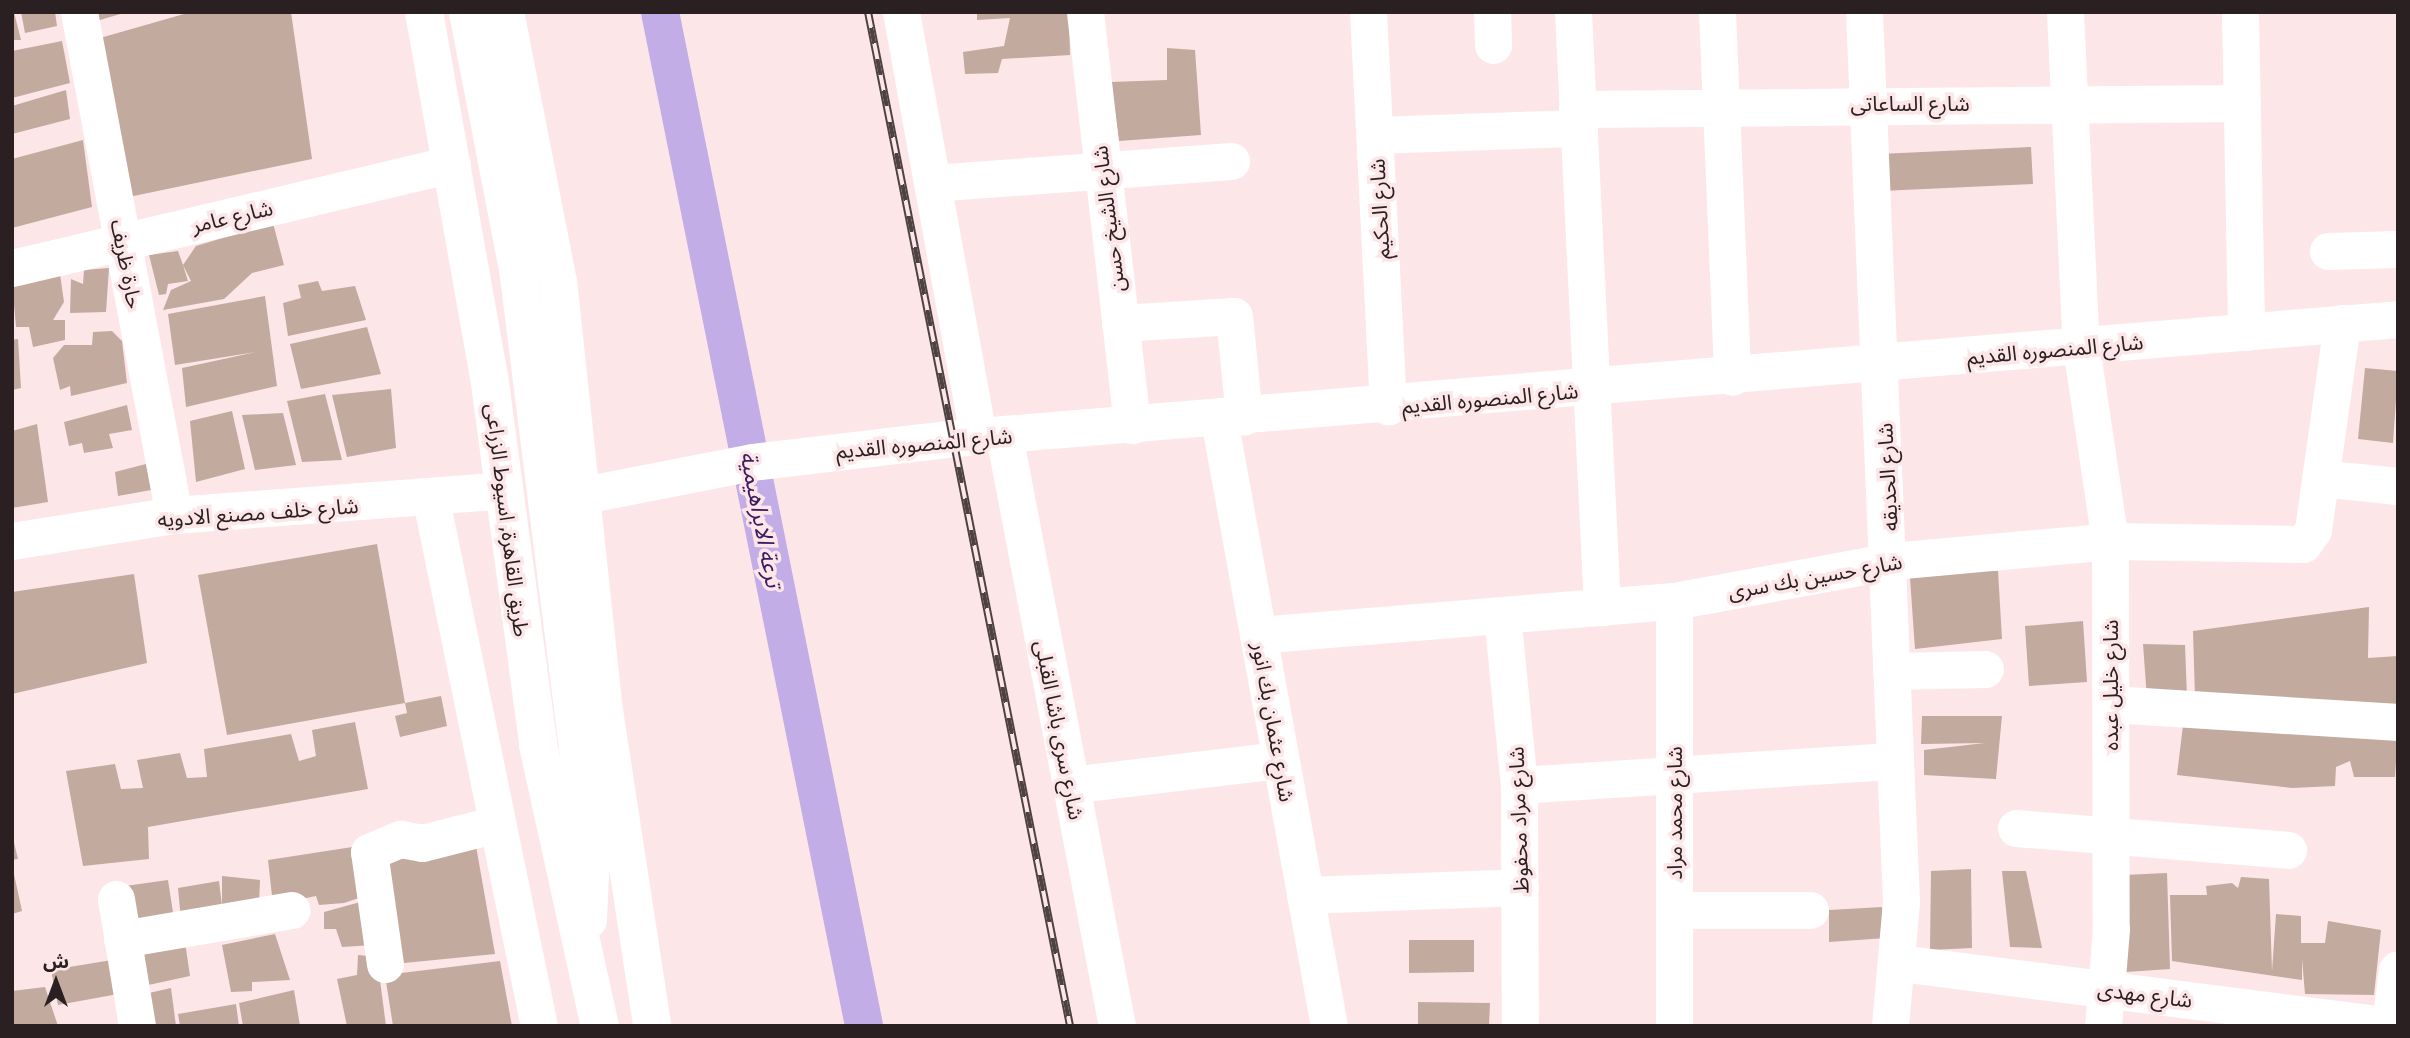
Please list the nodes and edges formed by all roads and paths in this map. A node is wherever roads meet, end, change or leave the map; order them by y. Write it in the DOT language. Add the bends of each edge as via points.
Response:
graph roads {
  1 [pos="79,12"];
  2 [pos="424,12"];
  3 [pos="468,12"];
  4 [pos="505,12"];
  5 [pos="901,12"];
  6 [pos="1094,12"];
  7 [pos="1368,12"];
  8 [pos="1573,12"];
  9 [pos="1717,12"];
  10 [pos="1864,12"];
  11 [pos="2065,12"];
  12 [pos="2240,12"];
  13 [pos="1085,13"];
  14 [pos="1869,102"];
  15 [pos="2069,103"];
  16 [pos="2242,103"];
  17 [pos="1721,106"];
  18 [pos="1578,118"];
  19 [pos="1375,135"];
  20 [pos="1231,161"];
  21 [pos="452,164"];
  22 [pos="1103,170"];
  23 [pos="932,183"];
  24 [pos="123,242"];
  25 [pos="2398,249"];
  26 [pos="2328,251"];
  27 [pos="12,268"];
  28 [pos="2398,319"];
  29 [pos="1120,323"];
  30 [pos="2342,323"];
  31 [pos="2246,332"];
  32 [pos="2081,347"];
  33 [pos="1880,365"];
  34 [pos="1731,377"];
  35 [pos="1591,390"];
  36 [pos="1388,406"];
  37 [pos="1231,418"];
  38 [pos="1132,425"];
  39 [pos="991,436"];
  40 [pos="2320,478"];
  41 [pos="2398,486"];
  42 [pos="504,489"];
  43 [pos="584,495"];
  44 [pos="431,500"];
  45 [pos="173,515"];
  46 [pos="12,541"];
  47 [pos="2110,541"];
  48 [pos="1892,561"];
  49 [pos="1674,601"];
  50 [pos="1601,607"];
  51 [pos="1502,615"];
  52 [pos="1258,635"];
  53 [pos="1985,669"];
  54 [pos="1891,671"];
  55 [pos="2111,705"];
  56 [pos="2398,722"];
  57 [pos="1280,760"];
  58 [pos="1894,761"];
  59 [pos="1674,773"];
  60 [pos="1070,785"];
  61 [pos="1519,785"];
  62 [pos="498,824"];
  63 [pos="2016,828"];
  64 [pos="2110,836"];
  65 [pos="2288,850"];
  66 [pos="1520,887"];
  67 [pos="1306,895"];
  68 [pos="116,898"];
  69 [pos="292,910"];
  70 [pos="1674,910"];
  71 [pos="1810,910"];
  72 [pos="122,939"];
  73 [pos="580,942"];
  74 [pos="1900,962"];
  75 [pos="386,964"];
  76 [pos="2397,982"];
  77 [pos="2107,989"];
  78 [pos="137,1026"];
  79 [pos="539,1026"];
  80 [pos="600,1026"];
  81 [pos="652,1026"];
  82 [pos="1117,1026"];
  83 [pos="1329,1026"];
  84 [pos="1520,1026"];
  85 [pos="1674,1026"];
  86 [pos="1890,1026"];
  87 [pos="2103,1026"];
  88 [pos="2390,1026"];
  1 -- 24 [label="street, حارة ظريف"];
  2 -- 21 [label="main road, طريق القاهرة, اسيوط الزراعى"];
  3 -- 73 [label="main road" via="518,269 593,875"];
  4 -- 43 [label="main road" via="558,281"];
  5 -- 23 [label="street, شارع سرى باشا القبلى"];
  6 -- 13 [label="street"];
  7 -- 19 [label="street, شارع الحكيم"];
  8 -- 18 [label="street"];
  9 -- 17 [label="street"];
  10 -- 14 [label="street, شارع الحديقه"];
  11 -- 15 [label="street, شارع خليل عبده"];
  12 -- 16 [label="street"];
  13 -- 22 [label="street, شارع الشيخ حسن"];
  14 -- 15 [label="street, شارع الساعاتى"];
  14 -- 17 [label="street, شارع الساعاتى"];
  14 -- 33 [label="street, شارع الحديقه"];
  15 -- 16 [label="street, شارع الساعاتى"];
  15 -- 32 [label="street, شارع خليل عبده"];
  16 -- 31 [label="street"];
  17 -- 18 [label="street, شارع الساعاتى"];
  17 -- 34 [label="street"];
  18 -- 19 [label="street, شارع الساعاتى"];
  18 -- 35 [label="street"];
  19 -- 36 [label="street, شارع الحكيم"];
  20 -- 22 [label="street"];
  21 -- 24 [label="street, شارع عامر"];
  21 -- 42 [label="main road, طريق القاهرة, اسيوط الزراعى"];
  22 -- 23 [label="street"];
  22 -- 29 [label="street, شارع الشيخ حسن"];
  23 -- 39 [label="street, شارع سرى باشا القبلى"];
  24 -- 27 [label="street, شارع عامر"];
  24 -- 45 [label="street, حارة ظريف"];
  25 -- 26 [label="street"];
  28 -- 30 [label="street, شارع المنصوره القديم"];
  29 -- 37 [label="street, شارع عثمان بك انور" via="1234,316"];
  29 -- 38 [label="street, شارع الشيخ حسن"];
  30 -- 31 [label="street, شارع المنصوره القديم"];
  30 -- 40 [label="street"];
  31 -- 32 [label="street, شارع المنصوره القديم"];
  32 -- 33 [label="street, شارع المنصوره القديم"];
  32 -- 47 [label="street, شارع خليل عبده"];
  33 -- 34 [label="street, شارع المنصوره القديم"];
  33 -- 48 [label="street, شارع الحديقه"];
  34 -- 35 [label="street, شارع المنصوره القديم"];
  35 -- 36 [label="street, شارع المنصوره القديم"];
  35 -- 50 [label="street"];
  36 -- 37 [label="street, شارع المنصوره القديم"];
  37 -- 38 [label="street, شارع المنصوره القديم"];
  37 -- 52 [label="street, شارع عثمان بك انور"];
  38 -- 39 [label="street, شارع المنصوره القديم"];
  39 -- 43 [label="street, شارع المنصوره القديم" via="752,462"];
  39 -- 60 [label="street, شارع سرى باشا القبلى"];
  40 -- 41 [label="street"];
  40 -- 47 [label="street, شارع حسين بك سرى" via="2313,530 2303,544"];
  42 -- 44 [label="street, شارع خلف مصنع الادويه"];
  42 -- 73 [label="main road, طريق القاهرة, اسيوط الزراعى" via="538,744"];
  43 -- 81 [label="main road" via="603,705"];
  44 -- 45 [label="street, شارع خلف مصنع الادويه"];
  44 -- 62 [label="street"];
  45 -- 46 [label="street, شارع خلف مصنع الادويه"];
  47 -- 48 [label="street, شارع حسين بك سرى"];
  47 -- 55 [label="street, شارع خليل عبده"];
  48 -- 49 [label="street, شارع حسين بك سرى"];
  48 -- 54 [label="street, شارع الحديقه"];
  49 -- 50 [label="street, شارع حسين بك سرى"];
  49 -- 59 [label="street, شارع محمد مراد"];
  50 -- 51 [label="street, شارع حسين بك سرى"];
  51 -- 52 [label="street, شارع حسين بك سرى"];
  51 -- 61 [label="street, شارع مراد محفوظ"];
  52 -- 57 [label="street, شارع عثمان بك انور"];
  53 -- 54 [label="street"];
  54 -- 58 [label="street, شارع الحديقه"];
  55 -- 56 [label="street"];
  55 -- 64 [label="street, شارع خليل عبده"];
  57 -- 60 [label="street"];
  57 -- 67 [label="street, شارع عثمان بك انور"];
  58 -- 59 [label="street"];
  58 -- 74 [label="street, شارع الحديقه"];
  59 -- 61 [label="street"];
  59 -- 70 [label="street, شارع محمد مراد"];
  60 -- 82 [label="street, شارع سرى باشا القبلى"];
  61 -- 66 [label="street, شارع مراد محفوظ"];
  62 -- 75 [label="street" via="422,843 400,839 369,852"];
  62 -- 79 [label="street"];
  63 -- 64 [label="street"];
  64 -- 65 [label="street"];
  64 -- 77 [label="street, شارع خليل عبده"];
  66 -- 67 [label="street"];
  66 -- 84 [label="street, شارع مراد محفوظ"];
  67 -- 83 [label="street, شارع عثمان بك انور"];
  68 -- 72 [label="street"];
  69 -- 72 [label="street"];
  70 -- 71 [label="street"];
  70 -- 85 [label="street, شارع محمد مراد"];
  72 -- 78 [label="street"];
  73 -- 80 [label="main road, طريق القاهرة, اسيوط الزراعى"];
  74 -- 77 [label="street, شارع مهدى"];
  74 -- 86 [label="street, شارع الحديقه"];
  76 -- 88 [label="main road"];
  77 -- 87 [label="street, شارع خليل عبده"];
  77 -- 88 [label="street, شارع مهدى"];
}
